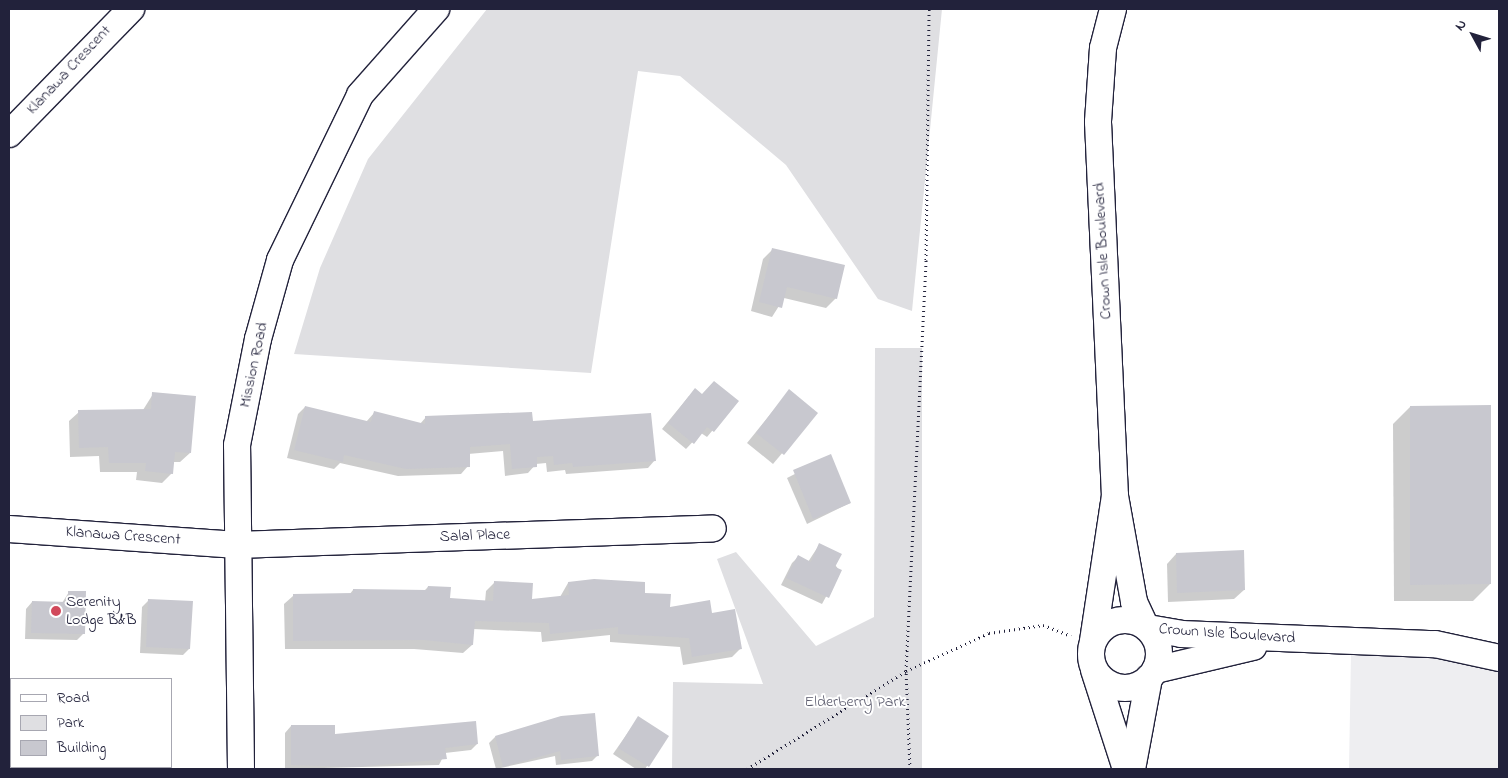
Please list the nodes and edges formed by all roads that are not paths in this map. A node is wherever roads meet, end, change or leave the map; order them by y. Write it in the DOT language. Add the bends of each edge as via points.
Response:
graph roads {
  1 [pos="131,9"];
  2 [pos="436,9"];
  3 [pos="1113,9"];
  4 [pos="9,134"];
  5 [pos="1115,496"];
  6 [pos="713,528"];
  7 [pos="9,529"];
  8 [pos="238,545"];
  9 [pos="1147,627"];
  10 [pos="1306,639"];
  11 [pos="1093,650"];
  12 [pos="1499,658"];
  13 [pos="1152,674"];
  14 [pos="241,769"];
  15 [pos="1126,769"];
  16 [pos="1132,769"];
  1 -- 4 [label="street, Klanawa Crescent"];
  2 -- 8 [label="street, Mission Road" via="360,95 280,260 258,339 238,445"];
  3 -- 5 [label="street, Crown Isle Boulevard" via="1103,48 1098,122"];
  5 -- 9 [label="street, Crown Isle Boulevard" via="1134,602"];
  5 -- 11 [label="street, Crown Isle Boulevard"];
  6 -- 8 [label="street, Salal Place"];
  7 -- 8 [label="street, Klanawa Crescent"];
  8 -- 14 [label="street, Mission Road"];
  9 -- 10 [label="street, Crown Isle Boulevard"];
  9 -- 11 [label="street" via="1131,620 1113,622"];
  9 -- 13 [label="street" via="1159,648"];
  10 -- 12 [label="street, Crown Isle Boulevard" via="1435,644"];
  10 -- 13 [label="street, Crown Isle Boulevard" via="1222,652"];
  11 -- 13 [label="street" via="1097,675 1117,688 1140,685"];
  11 -- 15 [label="street"];
  13 -- 16 [label="street"];
}
